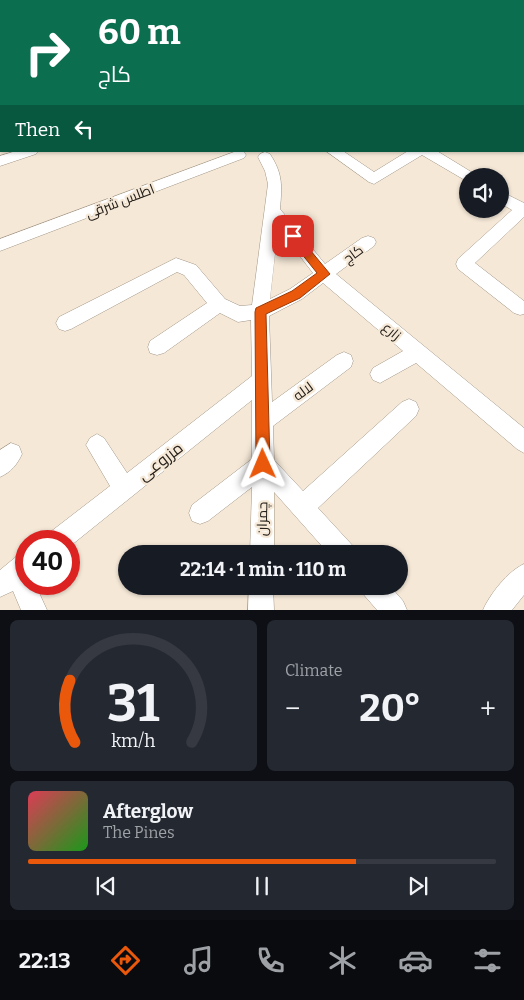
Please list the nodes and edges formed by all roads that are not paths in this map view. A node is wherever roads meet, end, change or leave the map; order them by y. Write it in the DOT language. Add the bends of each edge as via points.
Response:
graph roads {
  1 [pos="28,152"];
  2 [pos="334,152"];
  3 [pos="416,152"];
  4 [pos="428,152"];
  5 [pos="239,153"];
  6 [pos="267,154"];
  7 [pos="0,161"];
  8 [pos="459,171"];
  9 [pos="509,201"];
  10 [pos="272,210"];
  11 [pos="523,210"];
  12 [pos="368,242"];
  13 [pos="0,245"];
  14 [pos="324,274"];
  15 [pos="219,304"];
  16 [pos="520,308"];
  17 [pos="260,312"];
  18 [pos="65,323"];
  19 [pos="157,346"];
  20 [pos="418,353"];
  21 [pos="344,362"];
  22 [pos="380,374"];
  23 [pos="262,380"];
  24 [pos="409,409"];
  25 [pos="262,420"];
  26 [pos="524,442"];
  27 [pos="97,446"];
  28 [pos="263,464"];
  29 [pos="124,489"];
  30 [pos="304,506"];
  31 [pos="200,513"];
  32 [pos="70,530"];
  33 [pos="262,545"];
  34 [pos="337,545"];
  35 [pos="15,573"];
  36 [pos="524,576"];
  37 [pos="0,585"];
  38 [pos="27,595"];
  39 [pos="261,595"];
  40 [pos="381,595"];
  41 [pos="34,610"];
  42 [pos="261,610"];
  43 [pos="394,610"];
  44 [pos="496,610"];
  1 -- 7 [label="street"];
  2 -- 3 [label="street" via="374,180"];
  4 -- 8 [label="street"];
  5 -- 6 [label="street" via="251,160"];
  5 -- 13 [label="street, اطلس شرقی"];
  6 -- 10 [label="street, چمران" via="275,184"];
  9 -- 11 [label="street"];
  10 -- 14 [label="street, زارع"];
  10 -- 17 [label="street, چمران"];
  11 -- 16 [label="street" via="464,264"];
  12 -- 14 [label="street, کاج"];
  14 -- 17 [label="street, کاج" via="296,294"];
  14 -- 20 [label="street, زارع"];
  15 -- 17 [label="street" via="238,314"];
  15 -- 18 [label="street" via="190,270 176,265"];
  15 -- 19 [label="street"];
  17 -- 23 [label="street, چمران"];
  20 -- 22 [label="street"];
  20 -- 26 [label="street, زارع"];
  21 -- 25 [label="street, لاله"];
  23 -- 25 [label="street, چمران"];
  23 -- 29 [label="street, مزروعی"];
  24 -- 30 [label="street"];
  25 -- 28 [label="street, چمران"];
  27 -- 29 [label="street"];
  28 -- 30 [label="street"];
  28 -- 31 [label="street"];
  28 -- 33 [label="street, چمران"];
  29 -- 32 [label="street, مزروعی"];
  30 -- 34 [label="street"];
  35 -- 37 [label="street"];
  36 -- 44 [label="street"];
  38 -- 41 [label="street"];
  39 -- 42 [label="street"];
  40 -- 43 [label="street"];
}
